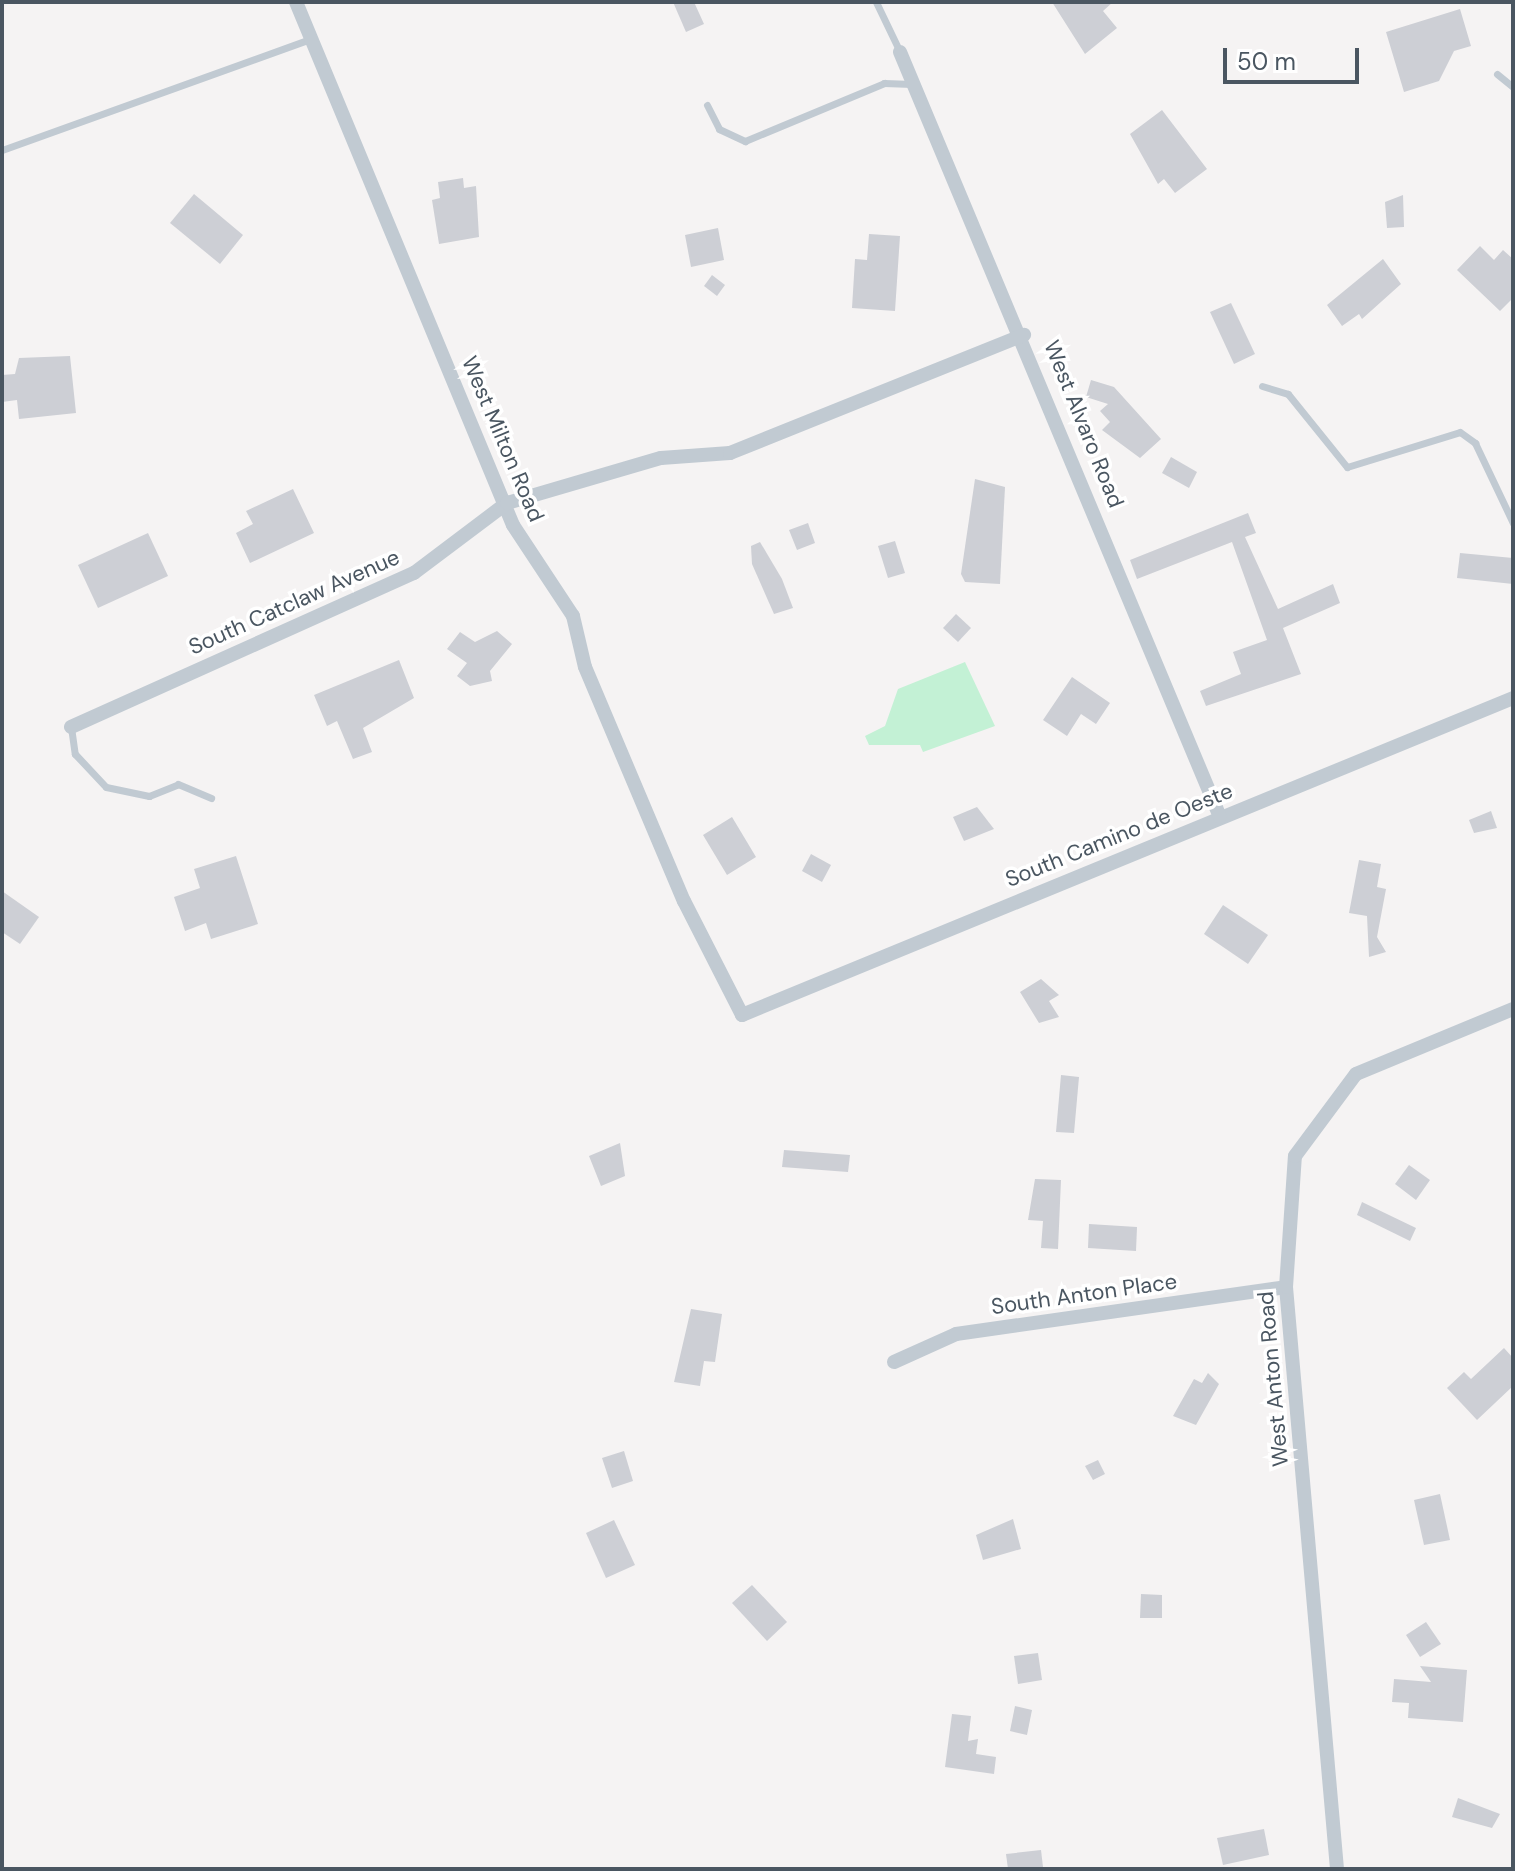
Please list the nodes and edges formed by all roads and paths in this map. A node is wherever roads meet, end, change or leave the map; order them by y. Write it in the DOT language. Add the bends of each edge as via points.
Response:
graph roads {
  1 [pos="296,2"];
  2 [pos="876,2"];
  3 [pos="311,39"];
  4 [pos="900,52"];
  5 [pos="1497,74"];
  6 [pos="914,84"];
  7 [pos="1513,87"];
  8 [pos="707,105"];
  9 [pos="2,150"];
  10 [pos="1024,335"];
  11 [pos="1262,386"];
  12 [pos="507,503"];
  13 [pos="1513,523"];
  14 [pos="1513,698"];
  15 [pos="71,727"];
  16 [pos="211,798"];
  17 [pos="1220,817"];
  18 [pos="1513,1009"];
  19 [pos="742,1015"];
  20 [pos="1286,1287"];
  21 [pos="894,1362"];
  22 [pos="1337,1869"];
  1 -- 3 [label="street, West Milton Road"];
  2 -- 4 [label="lane"];
  3 -- 9 [label="lane"];
  3 -- 12 [label="street, West Milton Road"];
  4 -- 6 [label="street, West Alvaro Road"];
  5 -- 7 [label="lane"];
  6 -- 8 [label="lane" via="884,83 745,141 719,129"];
  6 -- 10 [label="street, West Alvaro Road"];
  10 -- 12 [label="street, South Catclaw Avenue" via="730,453 661,458"];
  10 -- 17 [label="street, West Alvaro Road"];
  11 -- 13 [label="lane" via="1288,394 1347,467 1460,432 1475,443"];
  12 -- 15 [label="street, South Catclaw Avenue" via="414,573"];
  12 -- 19 [label="street, West Milton Road" via="525,547 573,616 585,667 684,901"];
  14 -- 17 [label="street, South Camino de Oeste"];
  15 -- 16 [label="lane" via="75,754 106,787 149,796 178,784"];
  17 -- 19 [label="street, South Camino de Oeste"];
  18 -- 20 [label="street, West Anton Road" via="1356,1074 1295,1156"];
  20 -- 21 [label="street, South Anton Place" via="956,1334"];
  20 -- 22 [label="street, West Anton Road"];
}
